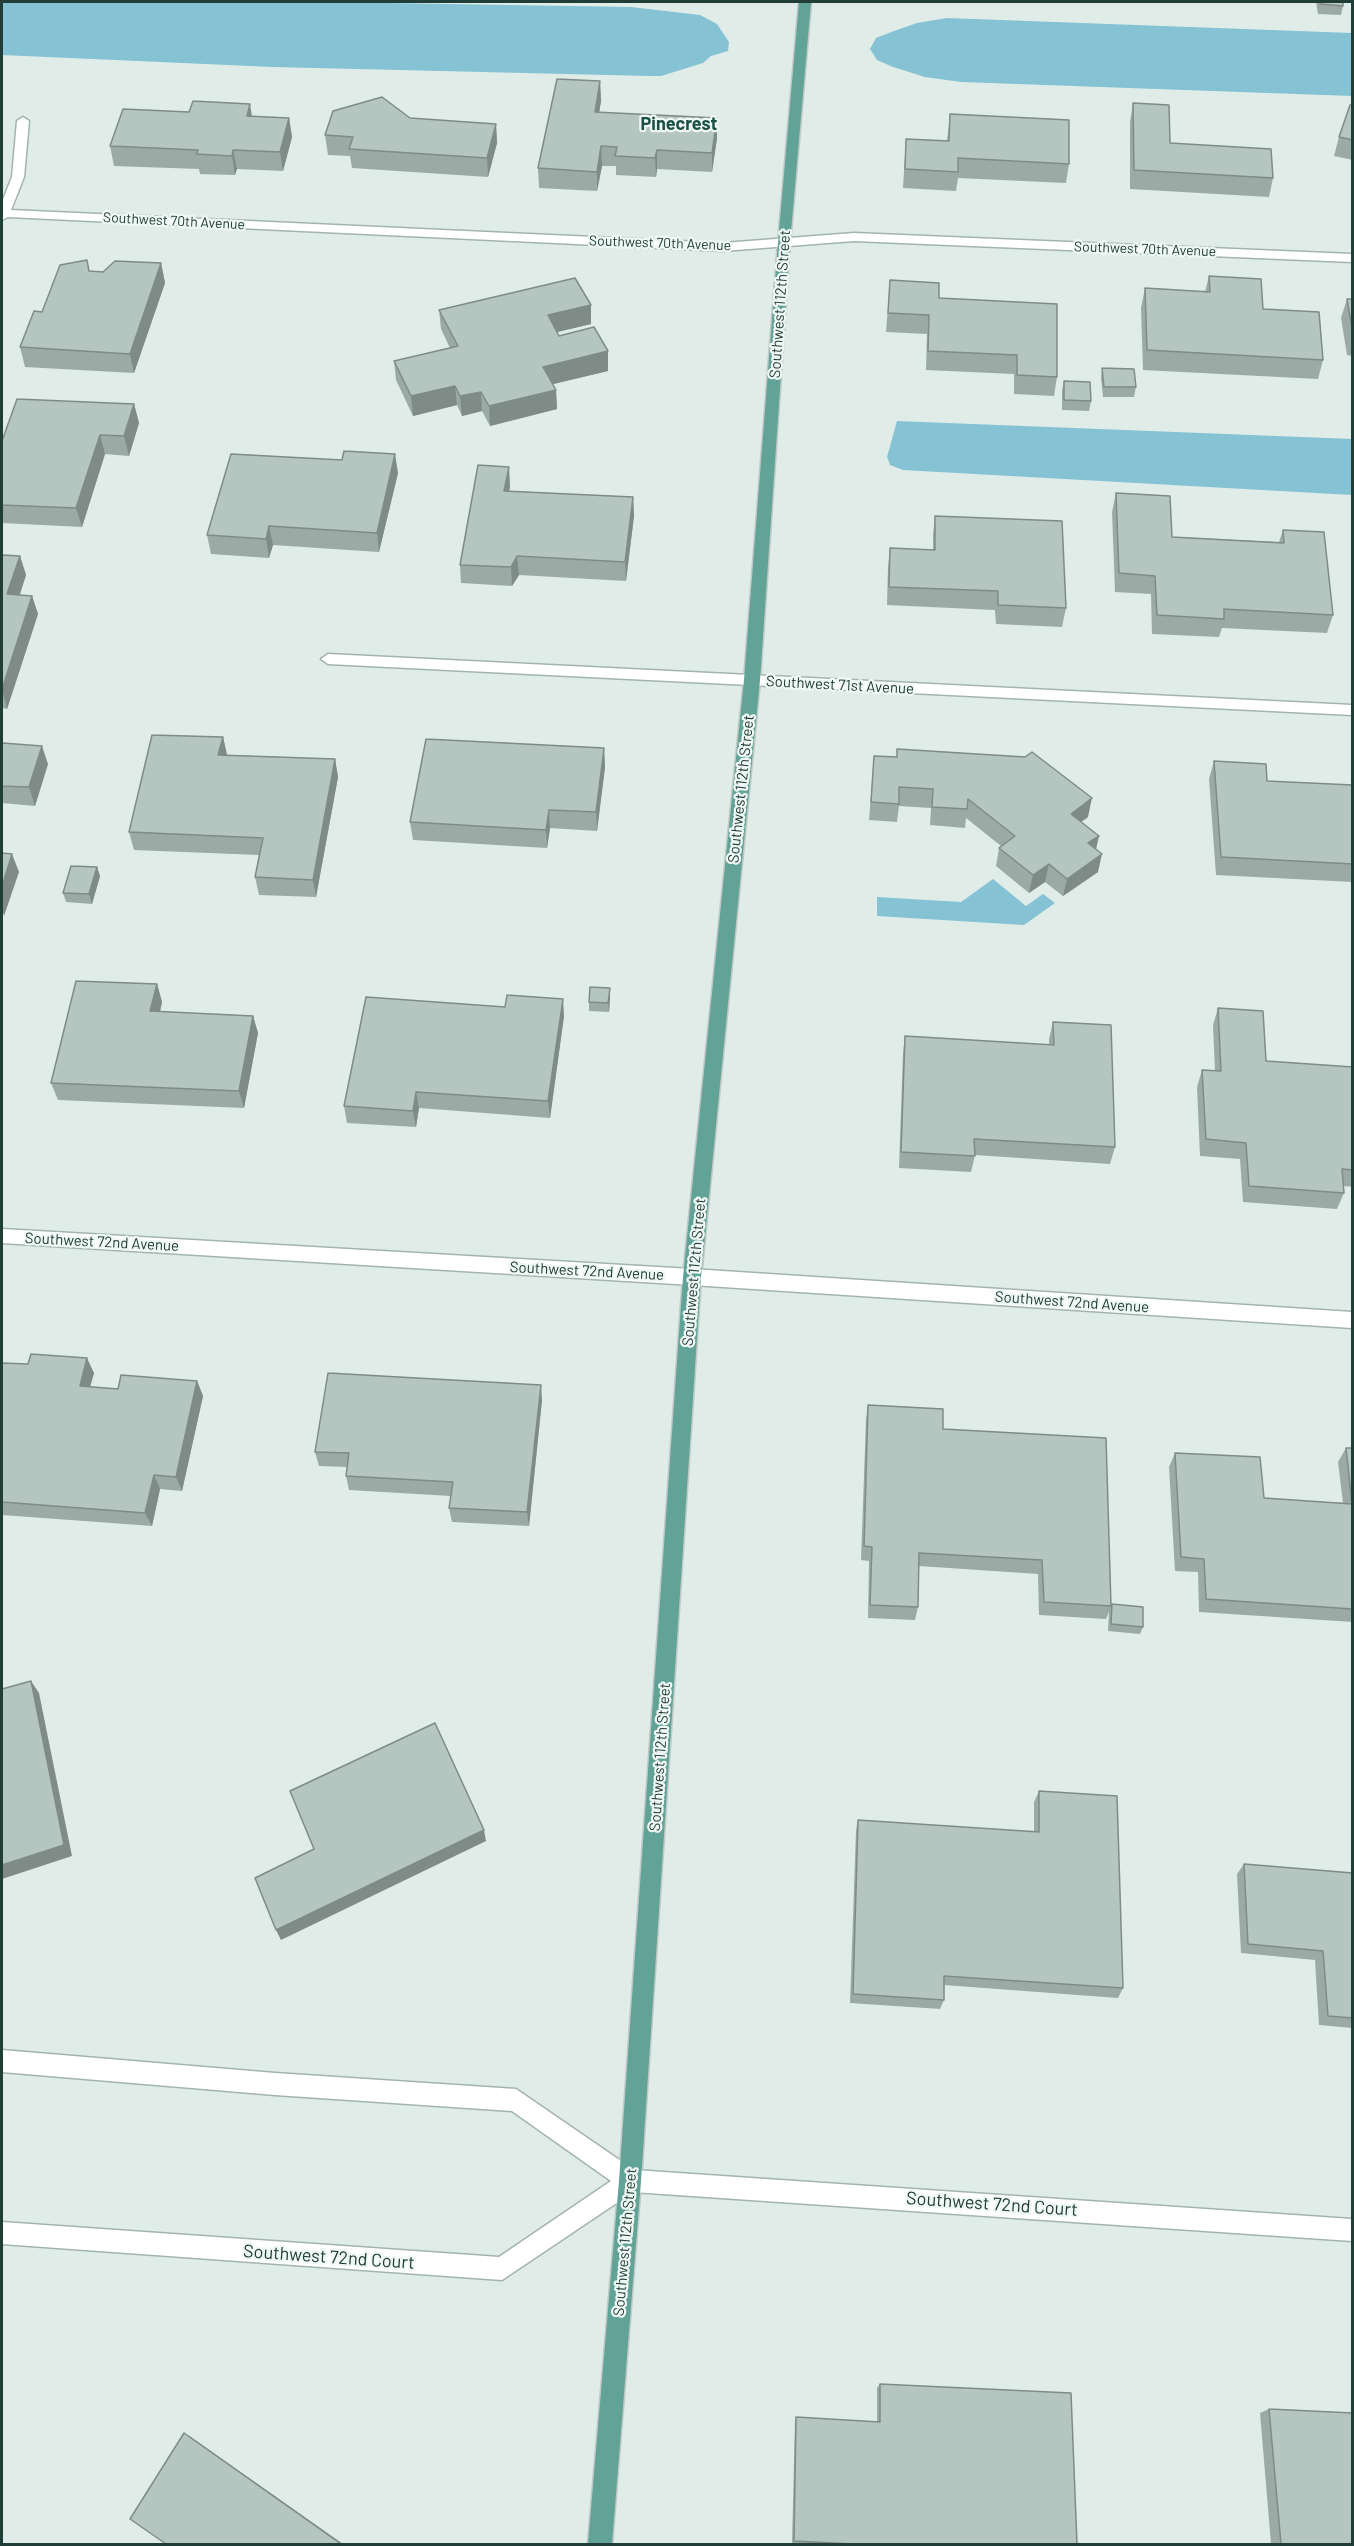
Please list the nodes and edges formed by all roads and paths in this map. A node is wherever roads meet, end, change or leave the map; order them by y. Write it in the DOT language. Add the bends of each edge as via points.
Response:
graph roads {
  1 [pos="805,2"];
  2 [pos="23,120"];
  3 [pos="2,214"];
  4 [pos="784,243"];
  5 [pos="1353,258"];
  6 [pos="328,659"];
  7 [pos="752,680"];
  8 [pos="1353,710"];
  9 [pos="2,1236"];
  10 [pos="692,1277"];
  11 [pos="1353,1320"];
  12 [pos="2,2061"];
  13 [pos="630,2181"];
  14 [pos="1353,2230"];
  15 [pos="2,2234"];
  16 [pos="600,2544"];
  1 -- 4 [label="main road, Southwest 112th Street"];
  2 -- 3 [label="street" via="18,177"];
  3 -- 4 [label="street, Southwest 70th Avenue" via="723,247"];
  4 -- 5 [label="street, Southwest 70th Avenue" via="854,237"];
  4 -- 7 [label="main road, Southwest 112th Street"];
  6 -- 7 [label="street, Southwest 71st Avenue"];
  7 -- 8 [label="street, Southwest 71st Avenue"];
  7 -- 10 [label="main road, Southwest 112th Street"];
  9 -- 10 [label="street, Southwest 72nd Avenue"];
  10 -- 11 [label="street, Southwest 72nd Avenue"];
  10 -- 13 [label="main road, Southwest 112th Street"];
  12 -- 13 [label="street" via="516,2100"];
  13 -- 14 [label="street, Southwest 72nd Court"];
  13 -- 15 [label="street, Southwest 72nd Court" via="501,2269"];
  13 -- 16 [label="main road, Southwest 112th Street"];
}
